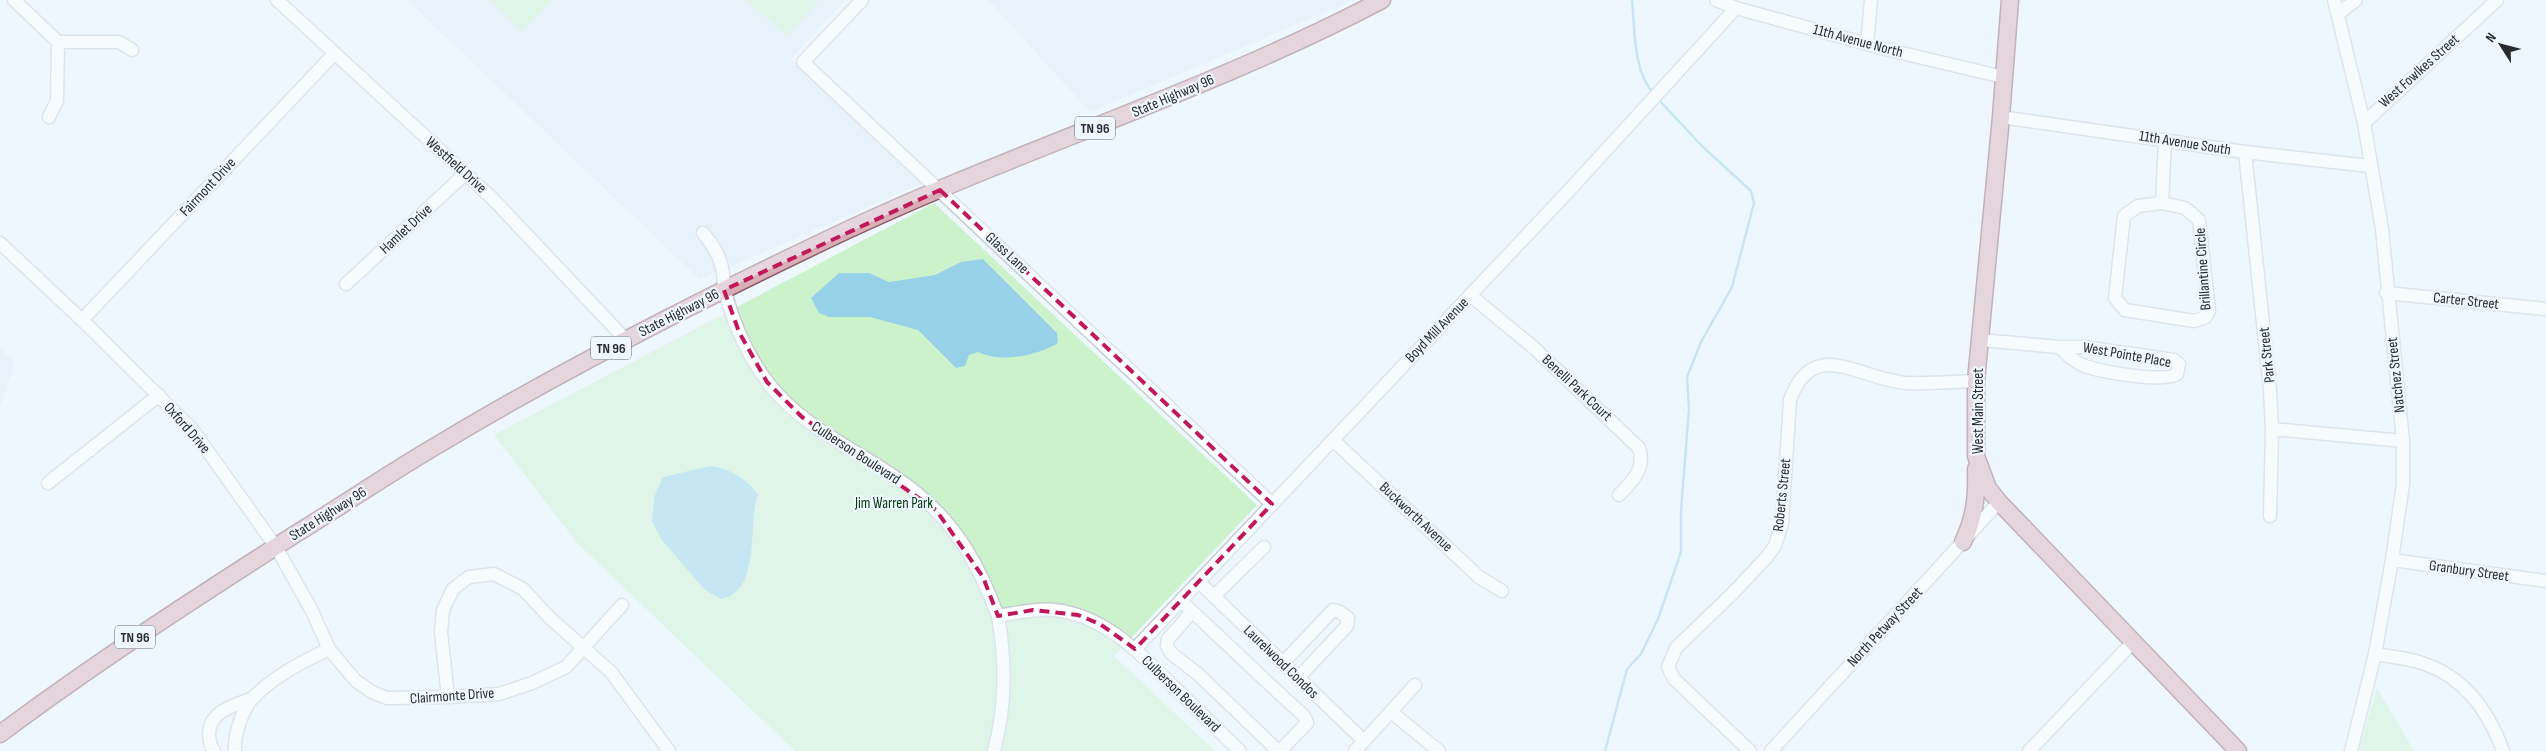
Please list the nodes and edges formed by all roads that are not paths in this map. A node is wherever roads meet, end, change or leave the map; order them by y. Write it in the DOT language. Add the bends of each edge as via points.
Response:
graph roads {
  1 [pos="14,0"];
  2 [pos="277,0"];
  3 [pos="862,0"];
  4 [pos="1382,0"];
  5 [pos="1716,0"];
  6 [pos="1871,0"];
  7 [pos="2010,0"];
  8 [pos="2334,0"];
  9 [pos="2356,0"];
  10 [pos="2497,0"];
  11 [pos="1736,8"];
  12 [pos="2338,14"];
  13 [pos="58,42"];
  14 [pos="1867,44"];
  15 [pos="132,50"];
  16 [pos="334,54"];
  17 [pos="2003,77"];
  18 [pos="50,117"];
  19 [pos="2001,117"];
  20 [pos="2364,122"];
  21 [pos="2165,139"];
  22 [pos="2245,152"];
  23 [pos="2369,166"];
  24 [pos="465,174"];
  25 [pos="940,190"];
  26 [pos="2162,203"];
  27 [pos="703,233"];
  28 [pos="0,243"];
  29 [pos="346,284"];
  30 [pos="724,290"];
  31 [pos="2386,293"];
  32 [pos="1470,295"];
  33 [pos="2546,309"];
  34 [pos="82,320"];
  35 [pos="626,340"];
  36 [pos="1980,340"];
  37 [pos="2059,347"];
  38 [pos="1976,381"];
  39 [pos="159,396"];
  40 [pos="2272,429"];
  41 [pos="1333,440"];
  42 [pos="2403,441"];
  43 [pos="1976,456"];
  44 [pos="48,484"];
  45 [pos="1619,495"];
  46 [pos="1999,502"];
  47 [pos="1272,504"];
  48 [pos="2270,516"];
  49 [pos="1963,542"];
  50 [pos="1264,546"];
  51 [pos="276,547"];
  52 [pos="2392,560"];
  53 [pos="1198,582"];
  54 [pos="2546,582"];
  55 [pos="1502,591"];
  56 [pos="1214,596"];
  57 [pos="1180,601"];
  58 [pos="622,605"];
  59 [pos="1192,612"];
  60 [pos="998,616"];
  61 [pos="2132,642"];
  62 [pos="583,646"];
  63 [pos="329,649"];
  64 [pos="1135,649"];
  65 [pos="2375,654"];
  66 [pos="1283,663"];
  67 [pos="1298,678"];
  68 [pos="1415,685"];
  69 [pos="448,697"];
  70 [pos="253,698"];
  71 [pos="1392,712"];
  72 [pos="0,734"];
  73 [pos="1360,746"];
  74 [pos="214,751"];
  75 [pos="235,751"];
  76 [pos="669,751"];
  77 [pos="994,751"];
  78 [pos="1240,751"];
  79 [pos="1439,751"];
  80 [pos="1750,751"];
  81 [pos="1771,751"];
  82 [pos="2029,751"];
  83 [pos="2238,751"];
  84 [pos="2351,751"];
  85 [pos="2503,751"];
  1 -- 13 [label="street"];
  2 -- 16 [label="street, Westfield Drive"];
  3 -- 25 [label="street, Glass Lane" via="803,62"];
  4 -- 25 [label="main road, State Highway 96 / TN 96" via="1315,34 1169,98"];
  5 -- 11 [label="street, 11th Avenue North"];
  6 -- 14 [label="street"];
  7 -- 17 [label="main road, West Main Street"];
  8 -- 12 [label="street, Natchez Street"];
  9 -- 12 [label="street"];
  10 -- 20 [label="street, West Fowlkes Street"];
  11 -- 14 [label="street, 11th Avenue North"];
  11 -- 32 [label="street, Boyd Mill Avenue"];
  12 -- 20 [label="street, Natchez Street"];
  13 -- 15 [label="street" via="119,42"];
  13 -- 18 [label="street" via="57,101"];
  14 -- 17 [label="street, 11th Avenue North"];
  16 -- 24 [label="street, Westfield Drive"];
  16 -- 34 [label="street, Fairmont Drive"];
  17 -- 19 [label="main road, West Main Street"];
  19 -- 21 [label="street, 11th Avenue South"];
  19 -- 36 [label="main road, West Main Street"];
  20 -- 23 [label="street, Natchez Street"];
  21 -- 22 [label="street, 11th Avenue South"];
  21 -- 26 [label="street"];
  22 -- 23 [label="street, 11th Avenue South"];
  22 -- 40 [label="street, Park Street"];
  23 -- 31 [label="street, Natchez Street" via="2382,229"];
  24 -- 29 [label="street, Hamlet Drive"];
  24 -- 35 [label="street, Westfield Drive" via="492,198"];
  25 -- 30 [label="main road, State Highway 96 / TN 96" via="840,233"];
  25 -- 47 [label="street, Glass Lane"];
  26 -- 26 [label="street, Brillantine Circle" via="2186,208 2199,220 2209,310 2206,317 2194,321 2125,310 2115,298 2124,216 2138,206"];
  27 -- 30 [label="street, Culberson Boulevard" via="721,262"];
  28 -- 34 [label="street, Oxford Drive"];
  30 -- 35 [label="main road, State Highway 96 / TN 96"];
  30 -- 60 [label="street, Culberson Boulevard" via="756,366 779,397 828,436 898,480 936,510 963,543 983,577"];
  31 -- 33 [label="street, Carter Street"];
  31 -- 42 [label="street, Natchez Street"];
  32 -- 41 [label="street, Boyd Mill Avenue"];
  32 -- 45 [label="street, Benelli Park Court" via="1533,347 1639,448 1642,464"];
  34 -- 39 [label="street, Oxford Drive"];
  35 -- 51 [label="main road, State Highway 96 / TN 96" via="442,442"];
  36 -- 37 [label="street, West Pointe Place"];
  36 -- 38 [label="main road, West Main Street"];
  37 -- 37 [label="street, West Pointe Place" via="2085,367 2149,378 2171,378 2177,374 2179,364 2174,360 2084,346"];
  38 -- 43 [label="main road, West Main Street"];
  38 -- 80 [label="street, Roberts Street" via="1905,383 1838,365 1822,364 1805,372 1796,384 1790,400 1782,523 1775,546 1733,594 1676,648 1668,667 1674,679"];
  39 -- 44 [label="street"];
  39 -- 51 [label="street, Oxford Drive" via="192,429"];
  40 -- 42 [label="street"];
  40 -- 48 [label="street, Park Street"];
  41 -- 47 [label="street, Boyd Mill Avenue"];
  41 -- 55 [label="street, Buckworth Avenue" via="1479,577"];
  42 -- 52 [label="street, Natchez Street" via="2403,484"];
  43 -- 46 [label="main road, West Main Street" via="1988,488"];
  43 -- 49 [label="main road" via="1977,499"];
  46 -- 49 [label="street, North Petway Street"];
  46 -- 61 [label="main road, West Main Street"];
  47 -- 53 [label="street, Boyd Mill Avenue"];
  49 -- 81 [label="street, North Petway Street"];
  50 -- 56 [label="street"];
  51 -- 63 [label="street, Oxford Drive"];
  51 -- 72 [label="main road, State Highway 96 / TN 96" via="150,627"];
  52 -- 54 [label="street, Granbury Street"];
  52 -- 65 [label="street, Natchez Street"];
  53 -- 56 [label="street, Laurelwood Condos"];
  53 -- 57 [label="street, Boyd Mill Avenue"];
  56 -- 66 [label="street, Laurelwood Condos"];
  57 -- 59 [label="street"];
  57 -- 64 [label="street, Boyd Mill Avenue"];
  58 -- 62 [label="street, Clairmonte Drive"];
  59 -- 59 [label="street" via="1304,716 1307,723 1282,750 1275,748 1199,675 1171,653 1168,640"];
  60 -- 64 [label="street, Culberson Boulevard" via="1033,610 1078,615 1100,624"];
  60 -- 77 [label="street" via="1005,687"];
  61 -- 82 [label="street"];
  61 -- 83 [label="main road, West Main Street"];
  62 -- 69 [label="street, Clairmonte Drive" via="566,667 532,683 499,694"];
  62 -- 69 [label="street" via="523,589 494,574 469,577 453,589 442,610 441,632"];
  62 -- 76 [label="street" via="611,672"];
  63 -- 69 [label="street, Clairmonte Drive" via="356,681 372,692 387,698"];
  63 -- 70 [label="street" via="299,664"];
  64 -- 78 [label="street, Culberson Boulevard"];
  65 -- 84 [label="street, Natchez Street"];
  65 -- 85 [label="street" via="2425,664 2463,686 2478,701"];
  66 -- 67 [label="street, Laurelwood Condos"];
  66 -- 67 [label="street" via="1333,610 1348,618 1347,626"];
  67 -- 73 [label="street, Laurelwood Condos"];
  68 -- 71 [label="street, Laurelwood Condos"];
  70 -- 74 [label="street" via="218,713 210,726 209,739"];
  70 -- 75 [label="street" via="241,721"];
  71 -- 73 [label="street, Laurelwood Condos"];
  71 -- 79 [label="street"];
}
